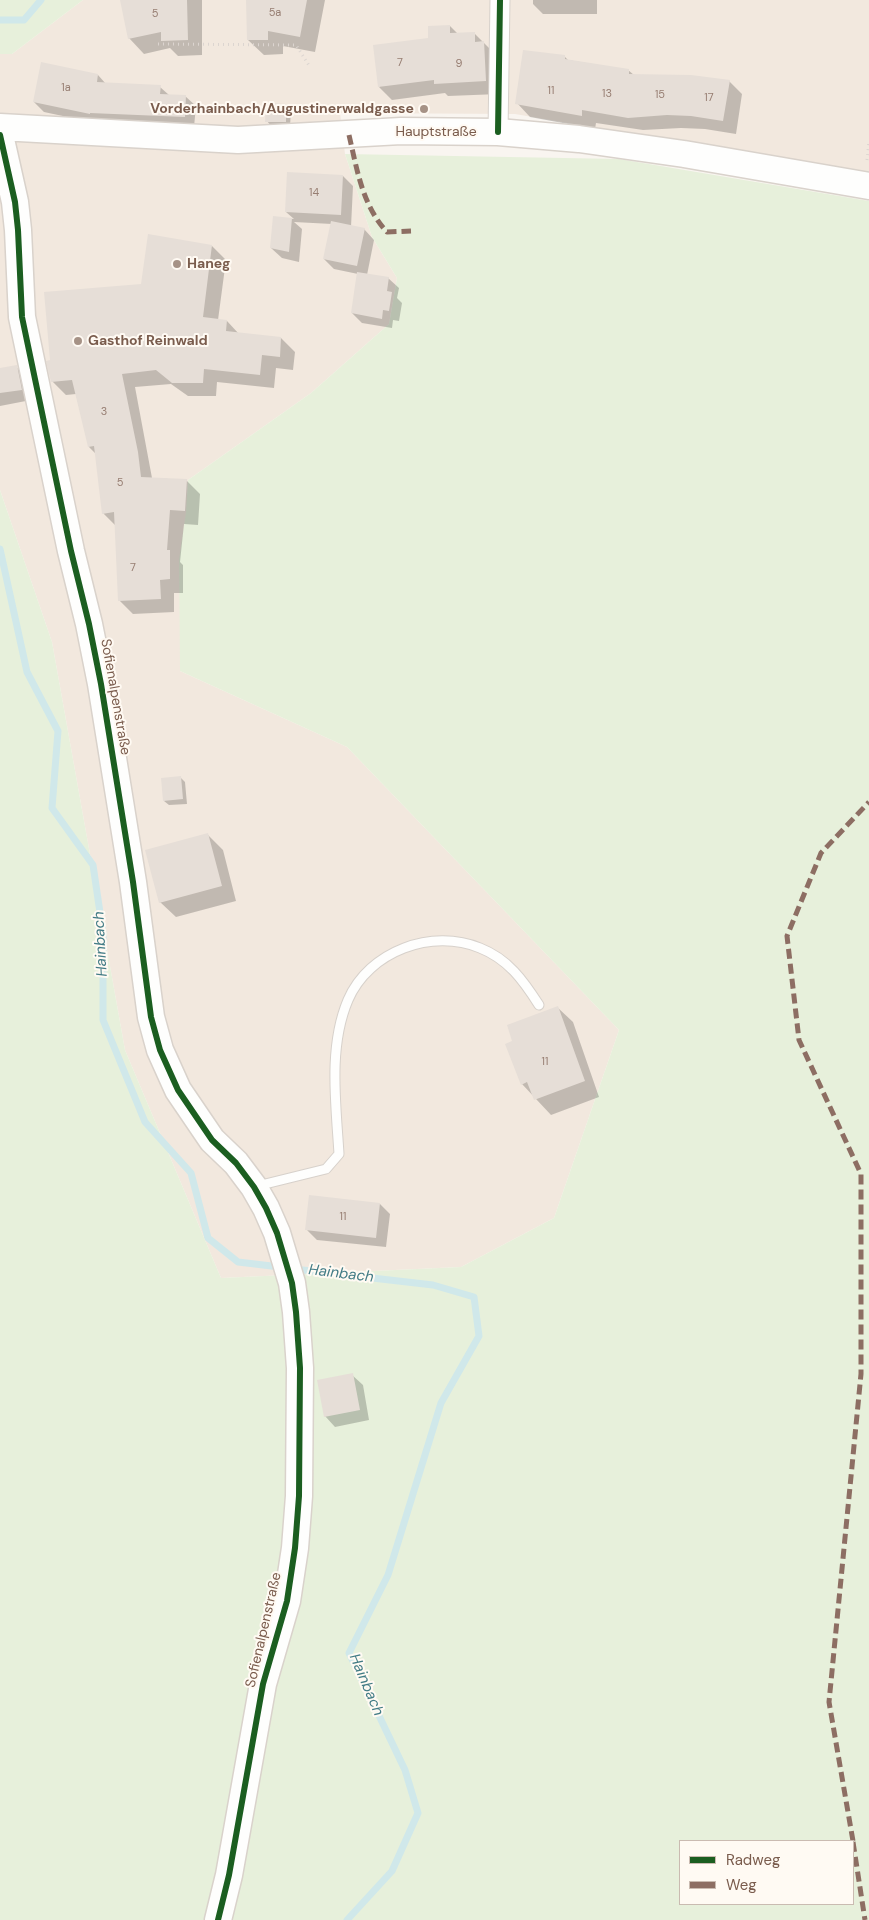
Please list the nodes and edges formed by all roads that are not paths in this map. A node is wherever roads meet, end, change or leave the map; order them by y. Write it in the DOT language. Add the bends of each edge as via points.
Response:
graph roads {
  1 [pos="500,0"];
  2 [pos="0,127"];
  3 [pos="498,132"];
  4 [pos="0,135"];
  5 [pos="869,186"];
  6 [pos="539,1004"];
  7 [pos="254,1187"];
  8 [pos="218,1920"];
  1 -- 3 [label="street"];
  2 -- 3 [label="street, Hauptstraße" via="238,140 401,131"];
  3 -- 5 [label="street, Hauptstraße" via="579,138"];
  4 -- 7 [label="street, Sofienalpenstraße" via="15,202 22,317 101,684 133,882 150,1017 178,1090 212,1140 236,1163"];
  6 -- 7 [label="lane" via="519,975 501,960 464,942 423,943 383,957 366,972 349,998 340,1024 336,1065 339,1154 326,1169"];
  7 -- 8 [label="street, Sofienalpenstraße" via="277,1233 292,1283 300,1368 299,1496 287,1601 263,1684"];
}
